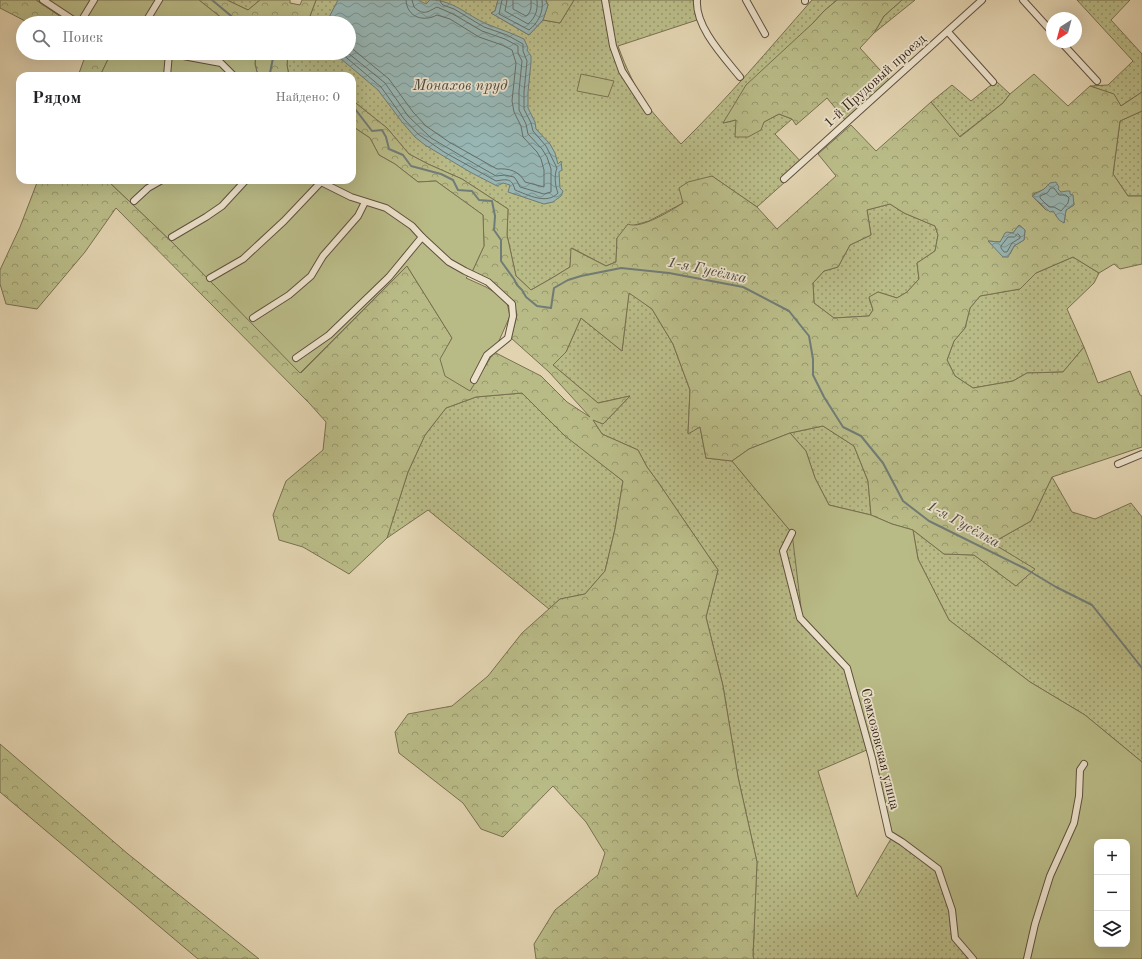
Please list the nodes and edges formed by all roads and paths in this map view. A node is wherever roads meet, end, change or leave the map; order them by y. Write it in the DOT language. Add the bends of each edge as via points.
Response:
graph roads {
  1 [pos="43,0"];
  2 [pos="94,0"];
  3 [pos="159,0"];
  4 [pos="605,0"];
  5 [pos="697,0"];
  6 [pos="746,0"];
  7 [pos="982,0"];
  8 [pos="1023,0"];
  9 [pos="68,16"];
  10 [pos="84,16"];
  11 [pos="149,16"];
  12 [pos="1046,25"];
  13 [pos="948,32"];
  14 [pos="765,34"];
  15 [pos="1067,48"];
  16 [pos="168,60"];
  17 [pos="205,60"];
  18 [pos="167,72"];
  19 [pos="230,72"];
  20 [pos="740,77"];
  21 [pos="1097,81"];
  22 [pos="992,82"];
  23 [pos="648,111"];
  24 [pos="784,179"];
  25 [pos="155,184"];
  26 [pos="242,184"];
  27 [pos="317,184"];
  28 [pos="326,184"];
  29 [pos="134,201"];
  30 [pos="365,202"];
  31 [pos="172,237"];
  32 [pos="422,237"];
  33 [pos="210,278"];
  34 [pos="253,318"];
  35 [pos="296,358"];
  36 [pos="474,380"];
  37 [pos="1142,454"];
  38 [pos="1118,464"];
  39 [pos="792,533"];
  40 [pos="1084,764"];
  41 [pos="973,959"];
  42 [pos="1027,959"];
  1 -- 9 [label="street"];
  2 -- 10 [label="street"];
  3 -- 11 [label="street"];
  4 -- 23 [label="street" via="613,46 622,71"];
  5 -- 20 [label="street" via="699,14 710,40"];
  6 -- 14 [label="street"];
  7 -- 13 [label="street, 1-й Прудовый проезд"];
  8 -- 12 [label="street"];
  13 -- 22 [label="street"];
  13 -- 24 [label="street, 1-й Прудовый проезд"];
  15 -- 21 [label="street"];
  16 -- 18 [label="street"];
  17 -- 19 [label="street" via="221,63"];
  25 -- 29 [label="street"];
  26 -- 31 [label="street" via="222,206"];
  27 -- 33 [label="street" via="284,221 243,259"];
  28 -- 30 [label="street"];
  30 -- 32 [label="street" via="386,208 412,226"];
  30 -- 34 [label="street" via="358,216 323,256 311,276 289,295"];
  32 -- 35 [label="street" via="389,277 329,335"];
  32 -- 36 [label="street" via="449,262 488,282 512,304 513,316 508,338 487,355"];
  37 -- 38 [label="street"];
  39 -- 41 [label="street, Семхозовская улица" via="783,552 800,618 847,668 872,758 889,834 938,870 952,910 955,938"];
  40 -- 42 [label="street" via="1080,770 1074,824 1050,876"];
}
